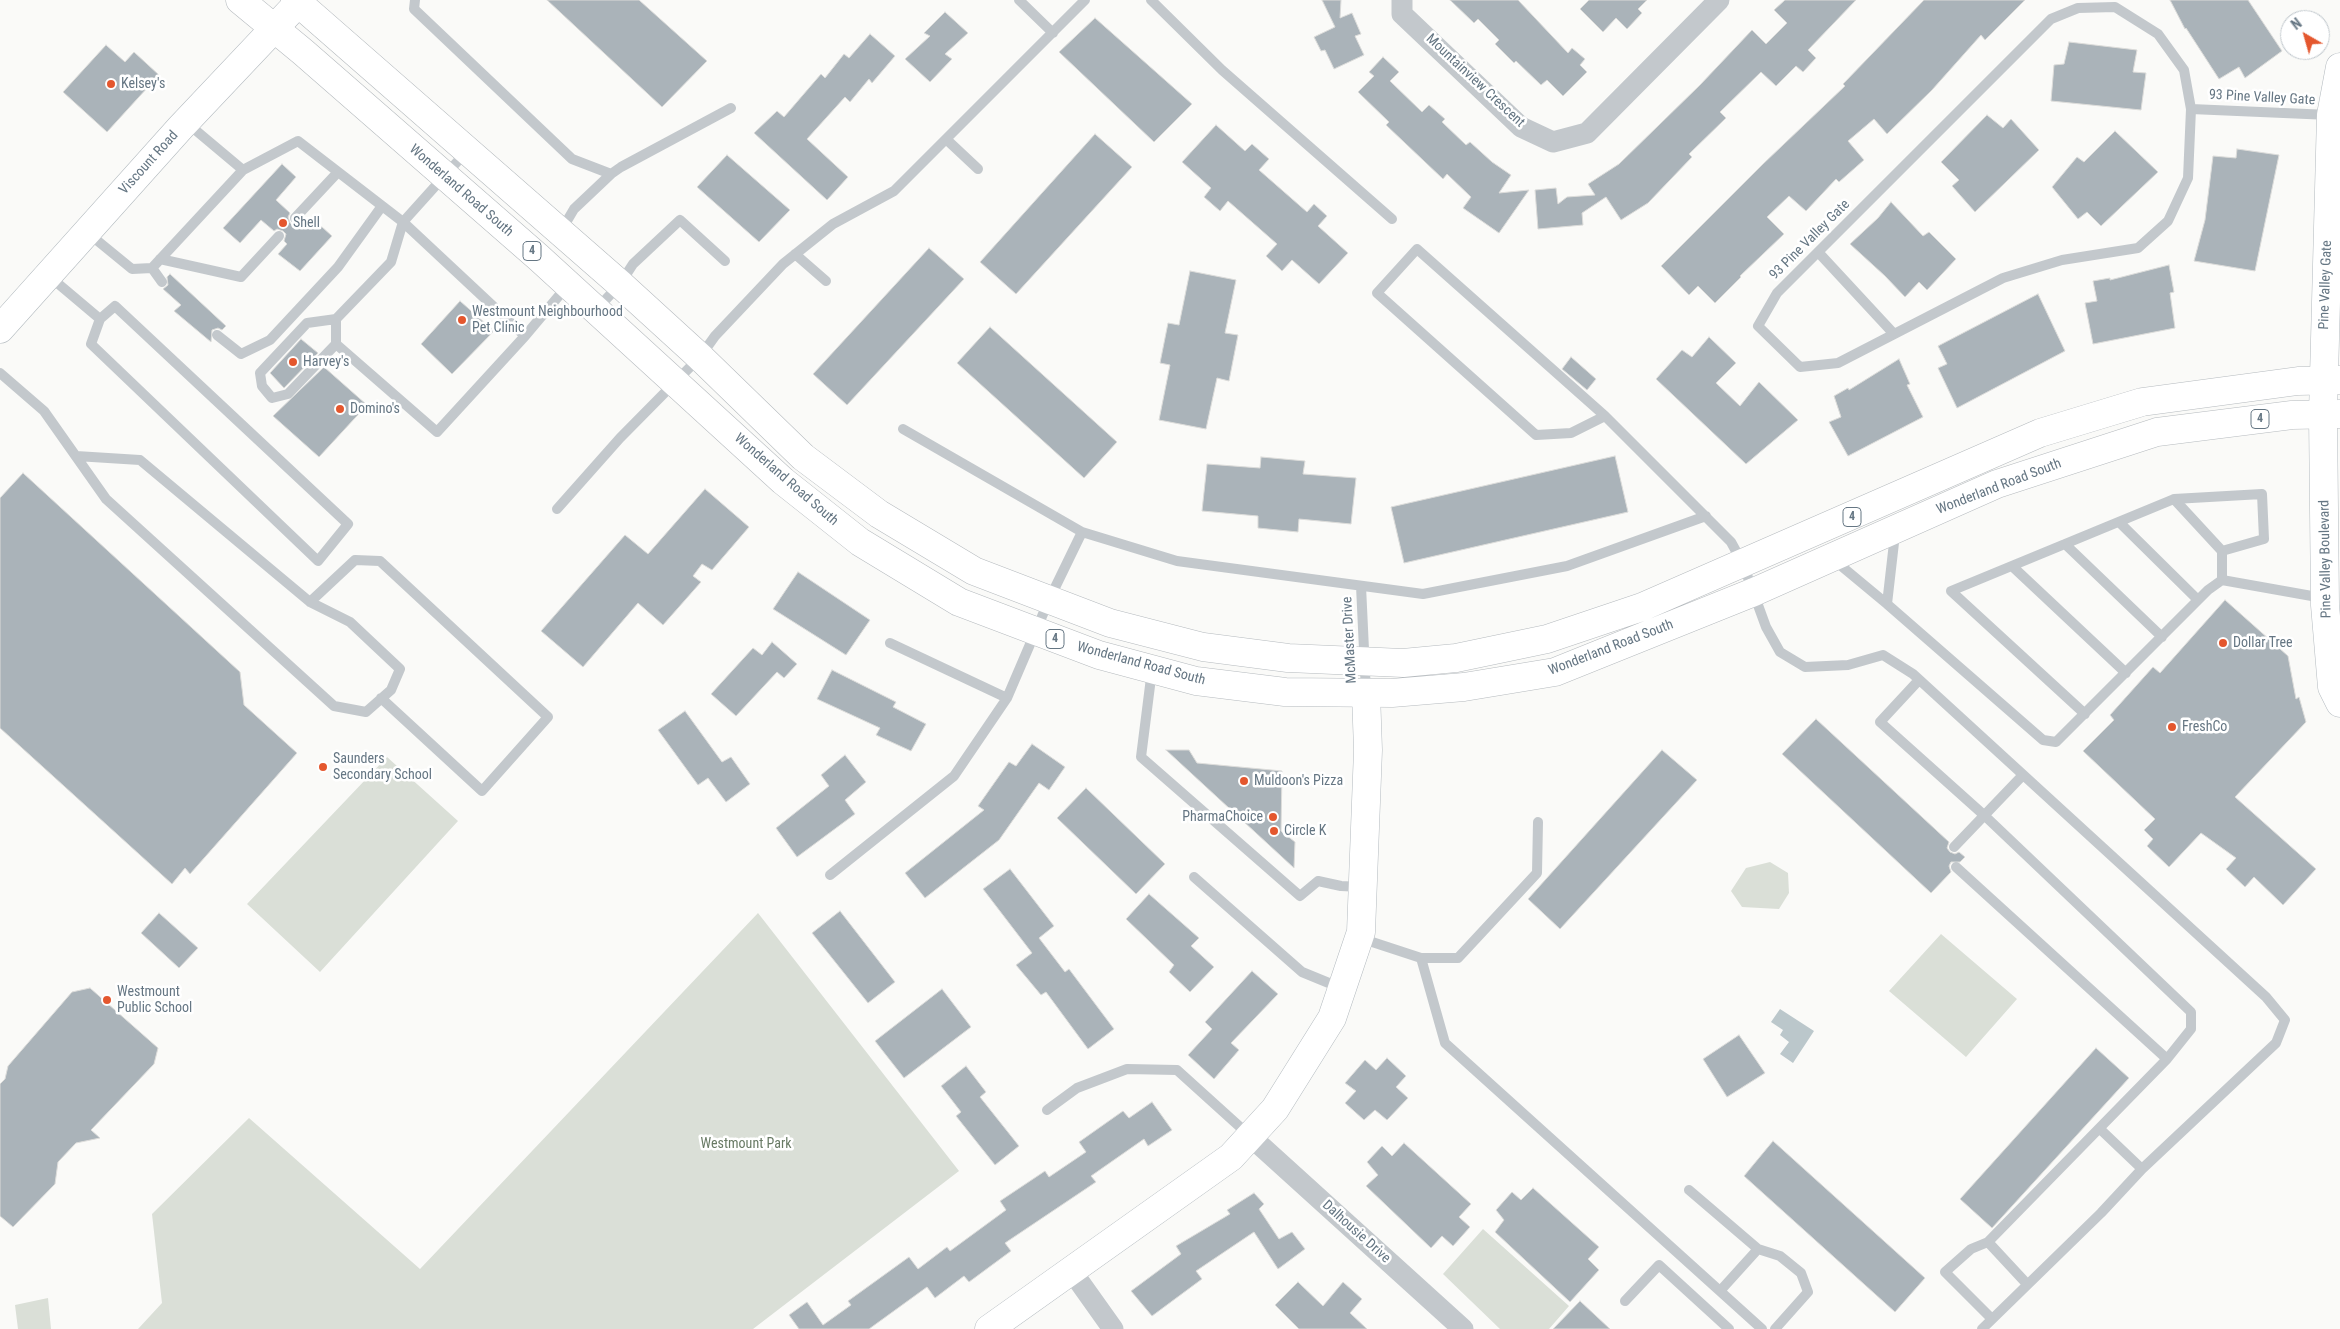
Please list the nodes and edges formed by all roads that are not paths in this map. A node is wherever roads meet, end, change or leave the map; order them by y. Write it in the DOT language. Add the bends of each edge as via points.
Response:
graph roads {
  1 [pos="240,0"];
  2 [pos="415,0"];
  3 [pos="1019,0"];
  4 [pos="1085,0"];
  5 [pos="1151,0"];
  6 [pos="1402,0"];
  7 [pos="1719,0"];
  8 [pos="298,1"];
  9 [pos="274,30"];
  10 [pos="1053,33"];
  11 [pos="2340,67"];
  12 [pos="731,108"];
  13 [pos="2192,108"];
  14 [pos="2335,116"];
  15 [pos="186,122"];
  16 [pos="946,139"];
  17 [pos="467,151"];
  18 [pos="978,169"];
  19 [pos="243,170"];
  20 [pos="338,172"];
  21 [pos="611,174"];
  22 [pos="444,177"];
  23 [pos="382,206"];
  24 [pos="295,218"];
  25 [pos="1392,219"];
  26 [pos="403,222"];
  27 [pos="88,232"];
  28 [pos="561,232"];
  29 [pos="279,236"];
  30 [pos="1818,252"];
  31 [pos="795,254"];
  32 [pos="160,259"];
  33 [pos="725,261"];
  34 [pos="152,268"];
  35 [pos="49,275"];
  36 [pos="826,281"];
  37 [pos="162,282"];
  38 [pos="569,284"];
  39 [pos="620,284"];
  40 [pos="597,309"];
  41 [pos="336,319"];
  42 [pos="100,320"];
  43 [pos="0,329"];
  44 [pos="1894,334"];
  45 [pos="217,335"];
  46 [pos="525,336"];
  47 [pos="336,344"];
  48 [pos="700,357"];
  49 [pos="0,373"];
  50 [pos="2332,380"];
  51 [pos="677,382"];
  52 [pos="2331,414"];
  53 [pos="1605,416"];
  54 [pos="903,429"];
  55 [pos="76,456"];
  56 [pos="2174,499"];
  57 [pos="557,509"];
  58 [pos="1706,516"];
  59 [pos="2119,522"];
  60 [pos="1895,528"];
  61 [pos="1082,532"];
  62 [pos="2065,544"];
  63 [pos="2222,551"];
  64 [pos="1831,558"];
  65 [pos="1743,564"];
  66 [pos="2012,566"];
  67 [pos="2222,580"];
  68 [pos="1361,586"];
  69 [pos="1754,592"];
  70 [pos="2325,599"];
  71 [pos="1049,600"];
  72 [pos="2198,600"];
  73 [pos="310,602"];
  74 [pos="1887,604"];
  75 [pos="1037,632"];
  76 [pos="2162,637"];
  77 [pos="890,644"];
  78 [pos="1366,661"];
  79 [pos="1152,669"];
  80 [pos="2126,673"];
  81 [pos="1919,680"];
  82 [pos="1366,693"];
  83 [pos="381,698"];
  84 [pos="1007,698"];
  85 [pos="2340,703"];
  86 [pos="2085,714"];
  87 [pos="2022,776"];
  88 [pos="1985,816"];
  89 [pos="1538,822"];
  90 [pos="1954,847"];
  91 [pos="1956,867"];
  92 [pos="830,875"];
  93 [pos="1194,877"];
  94 [pos="1363,887"];
  95 [pos="1359,938"];
  96 [pos="1421,958"];
  97 [pos="1342,989"];
  98 [pos="2167,1060"];
  99 [pos="1047,1110"];
  100 [pos="2100,1129"];
  101 [pos="1250,1136"];
  102 [pos="2142,1169"];
  103 [pos="1689,1190"];
  104 [pos="1988,1242"];
  105 [pos="1758,1249"];
  106 [pos="1071,1270"];
  107 [pos="2027,1284"];
  108 [pos="1720,1291"];
  109 [pos="1625,1301"];
  110 [pos="1992,1319"];
  111 [pos="989,1329"];
  112 [pos="1113,1329"];
  113 [pos="1463,1329"];
  114 [pos="1729,1329"];
  115 [pos="1762,1329"];
  116 [pos="1775,1329"];
  117 [pos="1982,1329"];
  1 -- 9 [label="main road, Wonderland Road South / 4"];
  2 -- 21 [label="lane" via="414,9 572,159"];
  3 -- 10 [label="lane"];
  4 -- 10 [label="lane"];
  5 -- 25 [label="lane" via="1222,70"];
  6 -- 7 [label="street, Mountainview Crescent" via="1402,14 1521,127 1553,142 1587,134"];
  8 -- 9 [label="main road, Viscount Road"];
  8 -- 17 [label="main road, Wonderland Road South / 4"];
  9 -- 15 [label="main road, Viscount Road"];
  9 -- 22 [label="main road, Wonderland Road South / 4"];
  10 -- 16 [label="lane"];
  11 -- 14 [label="main road, Pine Valley Gate"];
  12 -- 21 [label="lane"];
  13 -- 14 [label="lane, 93 Pine Valley Gate"];
  13 -- 30 [label="lane, 93 Pine Valley Gate" via="2184,70 2158,34 2115,7 2078,8 2051,19"];
  13 -- 44 [label="lane, 93 Pine Valley Gate" via="2188,178 2168,221 2138,248 2062,260 2003,278"];
  14 -- 50 [label="main road, Pine Valley Gate"];
  15 -- 19 [label="lane"];
  15 -- 27 [label="main road, Viscount Road"];
  16 -- 18 [label="lane"];
  16 -- 31 [label="lane" via="894,191 833,224"];
  17 -- 22 [label="lane"];
  17 -- 28 [label="main road, Wonderland Road South / 4"];
  19 -- 20 [label="lane" via="298,141"];
  19 -- 32 [label="lane"];
  20 -- 23 [label="lane"];
  20 -- 24 [label="lane"];
  21 -- 28 [label="lane" via="574,209"];
  22 -- 26 [label="lane"];
  22 -- 38 [label="main road, Wonderland Road South / 4"];
  23 -- 26 [label="lane"];
  23 -- 45 [label="lane" via="338,267 270,340 241,354"];
  26 -- 41 [label="lane" via="391,262"];
  26 -- 46 [label="lane"];
  27 -- 34 [label="lane" via="132,269"];
  27 -- 35 [label="main road, Viscount Road"];
  28 -- 39 [label="main road, Wonderland Road South / 4"];
  29 -- 32 [label="lane" via="241,277"];
  30 -- 44 [label="lane"];
  30 -- 44 [label="lane, 93 Pine Valley Gate" via="1777,293 1758,326 1800,367 1838,363"];
  31 -- 36 [label="lane"];
  31 -- 48 [label="lane" via="714,336"];
  32 -- 34 [label="lane"];
  33 -- 39 [label="lane" via="680,220 633,264"];
  34 -- 37 [label="lane"];
  35 -- 42 [label="lane"];
  35 -- 43 [label="main road, Viscount Road"];
  38 -- 40 [label="main road, Wonderland Road South / 4"];
  38 -- 46 [label="lane"];
  39 -- 40 [label="lane"];
  39 -- 48 [label="main road, Wonderland Road South / 4"];
  40 -- 51 [label="main road, Wonderland Road South / 4"];
  41 -- 47 [label="lane"];
  41 -- 47 [label="lane" via="306,322 260,373 262,386 272,398 288,394"];
  42 -- 42 [label="lane" via="91,344 318,561 348,524 115,306"];
  46 -- 47 [label="lane" via="437,432"];
  48 -- 51 [label="lane"];
  48 -- 71 [label="main road, Wonderland Road South / 4" via="803,457 879,514 974,571"];
  49 -- 55 [label="lane" via="44,411"];
  50 -- 52 [label="main road, Pine Valley Gate"];
  50 -- 65 [label="main road, Wonderland Road South / 4" via="2298,381 2142,402 2040,433"];
  51 -- 57 [label="lane" via="620,438"];
  51 -- 75 [label="main road, Wonderland Road South / 4" via="783,480 860,542 959,602"];
  52 -- 60 [label="main road, Wonderland Road South / 4" via="2197,425 2157,432 1997,484"];
  52 -- 70 [label="main road, Pine Valley Boulevard"];
  53 -- 53 [label="lane" via="1572,433 1536,435 1378,293 1418,249"];
  53 -- 58 [label="lane"];
  54 -- 61 [label="lane"];
  55 -- 73 [label="lane" via="140,460"];
  55 -- 83 [label="lane" via="106,499 334,706 366,712"];
  56 -- 59 [label="lane"];
  56 -- 63 [label="lane"];
  56 -- 63 [label="lane" via="2262,494 2264,540"];
  58 -- 65 [label="lane" via="1731,542"];
  58 -- 68 [label="lane" via="1567,566 1423,594"];
  59 -- 62 [label="lane"];
  59 -- 72 [label="lane"];
  60 -- 64 [label="main road, Wonderland Road South / 4"];
  60 -- 74 [label="lane"];
  61 -- 68 [label="lane" via="1178,561"];
  61 -- 71 [label="lane"];
  62 -- 66 [label="lane"];
  62 -- 76 [label="lane"];
  63 -- 67 [label="lane"];
  64 -- 69 [label="main road, Wonderland Road South / 4"];
  64 -- 74 [label="lane"];
  65 -- 69 [label="lane"];
  65 -- 78 [label="main road, Wonderland Road South / 4" via="1642,608 1546,639 1456,658 1403,663"];
  66 -- 80 [label="lane"];
  66 -- 86 [label="lane" via="1951,590"];
  67 -- 70 [label="lane"];
  67 -- 72 [label="lane"];
  68 -- 78 [label="lane, McMaster Drive"];
  69 -- 81 [label="lane" via="1766,627 1780,652 1805,667 1848,665 1883,655"];
  69 -- 82 [label="main road, Wonderland Road South / 4" via="1555,672 1464,687"];
  70 -- 85 [label="main road, Pine Valley Boulevard" via="2332,687"];
  71 -- 75 [label="lane"];
  71 -- 78 [label="main road, Wonderland Road South / 4" via="1110,623 1203,647 1288,658"];
  72 -- 76 [label="lane"];
  73 -- 83 [label="lane" via="350,622 400,669 390,690"];
  73 -- 83 [label="lane" via="354,560 380,561 548,717 482,791"];
  74 -- 86 [label="lane" via="2043,740 2056,742"];
  75 -- 79 [label="main road, Wonderland Road South / 4" via="1099,655"];
  75 -- 84 [label="lane"];
  76 -- 80 [label="lane"];
  77 -- 84 [label="lane"];
  78 -- 82 [label="lane, McMaster Drive"];
  79 -- 82 [label="main road, Wonderland Road South / 4" via="1196,681 1286,692"];
  79 -- 94 [label="lane" via="1141,757 1300,896 1318,881"];
  80 -- 86 [label="lane"];
  81 -- 87 [label="lane"];
  81 -- 88 [label="lane" via="1880,722"];
  82 -- 94 [label="main road" via="1368,750"];
  84 -- 92 [label="lane" via="954,776"];
  87 -- 88 [label="lane"];
  87 -- 102 [label="lane" via="2266,997 2285,1020 2276,1043"];
  88 -- 90 [label="lane"];
  88 -- 98 [label="lane" via="2191,1012 2191,1029"];
  89 -- 96 [label="lane" via="1537,873 1458,958"];
  91 -- 98 [label="lane"];
  93 -- 97 [label="lane" via="1302,972"];
  94 -- 95 [label="main road"];
  95 -- 96 [label="lane"];
  95 -- 97 [label="main road"];
  96 -- 108 [label="lane" via="1445,1043"];
  97 -- 101 [label="main road" via="1332,1018 1275,1109"];
  98 -- 100 [label="lane"];
  99 -- 101 [label="lane" via="1077,1088 1128,1069 1177,1070"];
  100 -- 102 [label="lane"];
  100 -- 104 [label="lane"];
  101 -- 106 [label="main road" via="1231,1157"];
  101 -- 113 [label="street, Dalhousie Drive"];
  102 -- 107 [label="lane"];
  103 -- 105 [label="lane"];
  104 -- 107 [label="lane"];
  104 -- 110 [label="lane" via="1970,1250 1945,1272"];
  105 -- 108 [label="lane"];
  105 -- 116 [label="lane" via="1780,1256 1801,1273 1808,1292"];
  106 -- 111 [label="main road"];
  106 -- 112 [label="street"];
  107 -- 110 [label="lane"];
  108 -- 115 [label="lane"];
  109 -- 114 [label="lane" via="1659,1265"];
  110 -- 117 [label="lane"];
}
